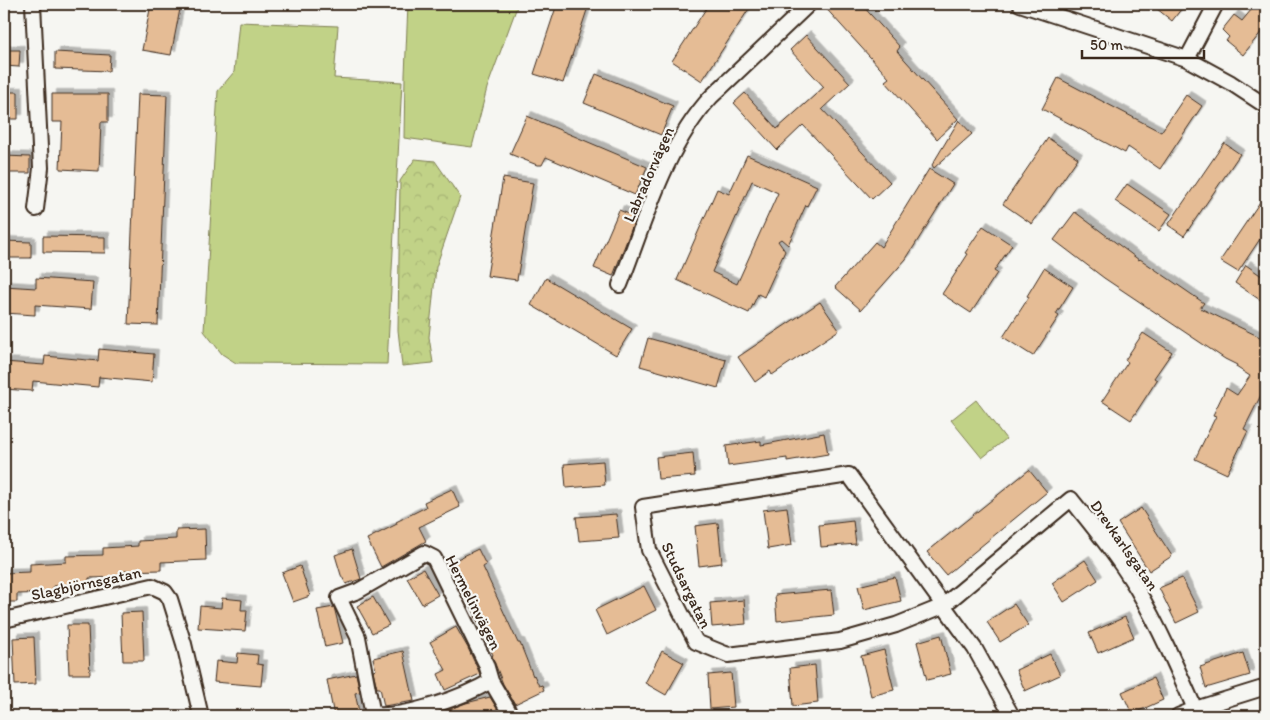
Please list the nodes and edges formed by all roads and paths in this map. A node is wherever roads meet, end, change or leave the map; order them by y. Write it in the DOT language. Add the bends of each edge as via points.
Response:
graph roads {
  1 [pos="33,4"];
  2 [pos="809,4"];
  3 [pos="1020,4"];
  4 [pos="1216,4"];
  5 [pos="1187,59"];
  6 [pos="1266,106"];
  7 [pos="36,209"];
  8 [pos="620,285"];
  9 [pos="943,606"];
  10 [pos="4,620"];
  11 [pos="491,681"];
  12 [pos="1266,687"];
  13 [pos="1195,709"];
  14 [pos="202,716"];
  15 [pos="510,716"];
  16 [pos="1012,716"];
  17 [pos="1178,716"];
  1 -- 7 [label="street" via="41,168"];
  2 -- 8 [label="street, Labradorvägen" via="711,97 683,133 663,173"];
  3 -- 5 [label="street"];
  4 -- 5 [label="street"];
  5 -- 6 [label="street"];
  9 -- 9 [label="street, Studsargatan" via="848,475 643,506 649,550 696,642 728,655 840,640 896,625"];
  9 -- 13 [label="street, Drevkarlsgatan" via="1071,499 1136,588"];
  9 -- 16 [label="street, Studsargatan" via="975,649"];
  10 -- 14 [label="street, Slagbjörnsgatan" via="152,586 165,592 184,644"];
  11 -- 11 [label="street, Hermelinvägen" via="470,692 416,710 376,715 372,710 358,637 339,598 358,591 424,553 434,558 486,664"];
  11 -- 15 [label="street, Hermelinvägen"];
  12 -- 13 [label="street"];
  13 -- 17 [label="street"];
}
